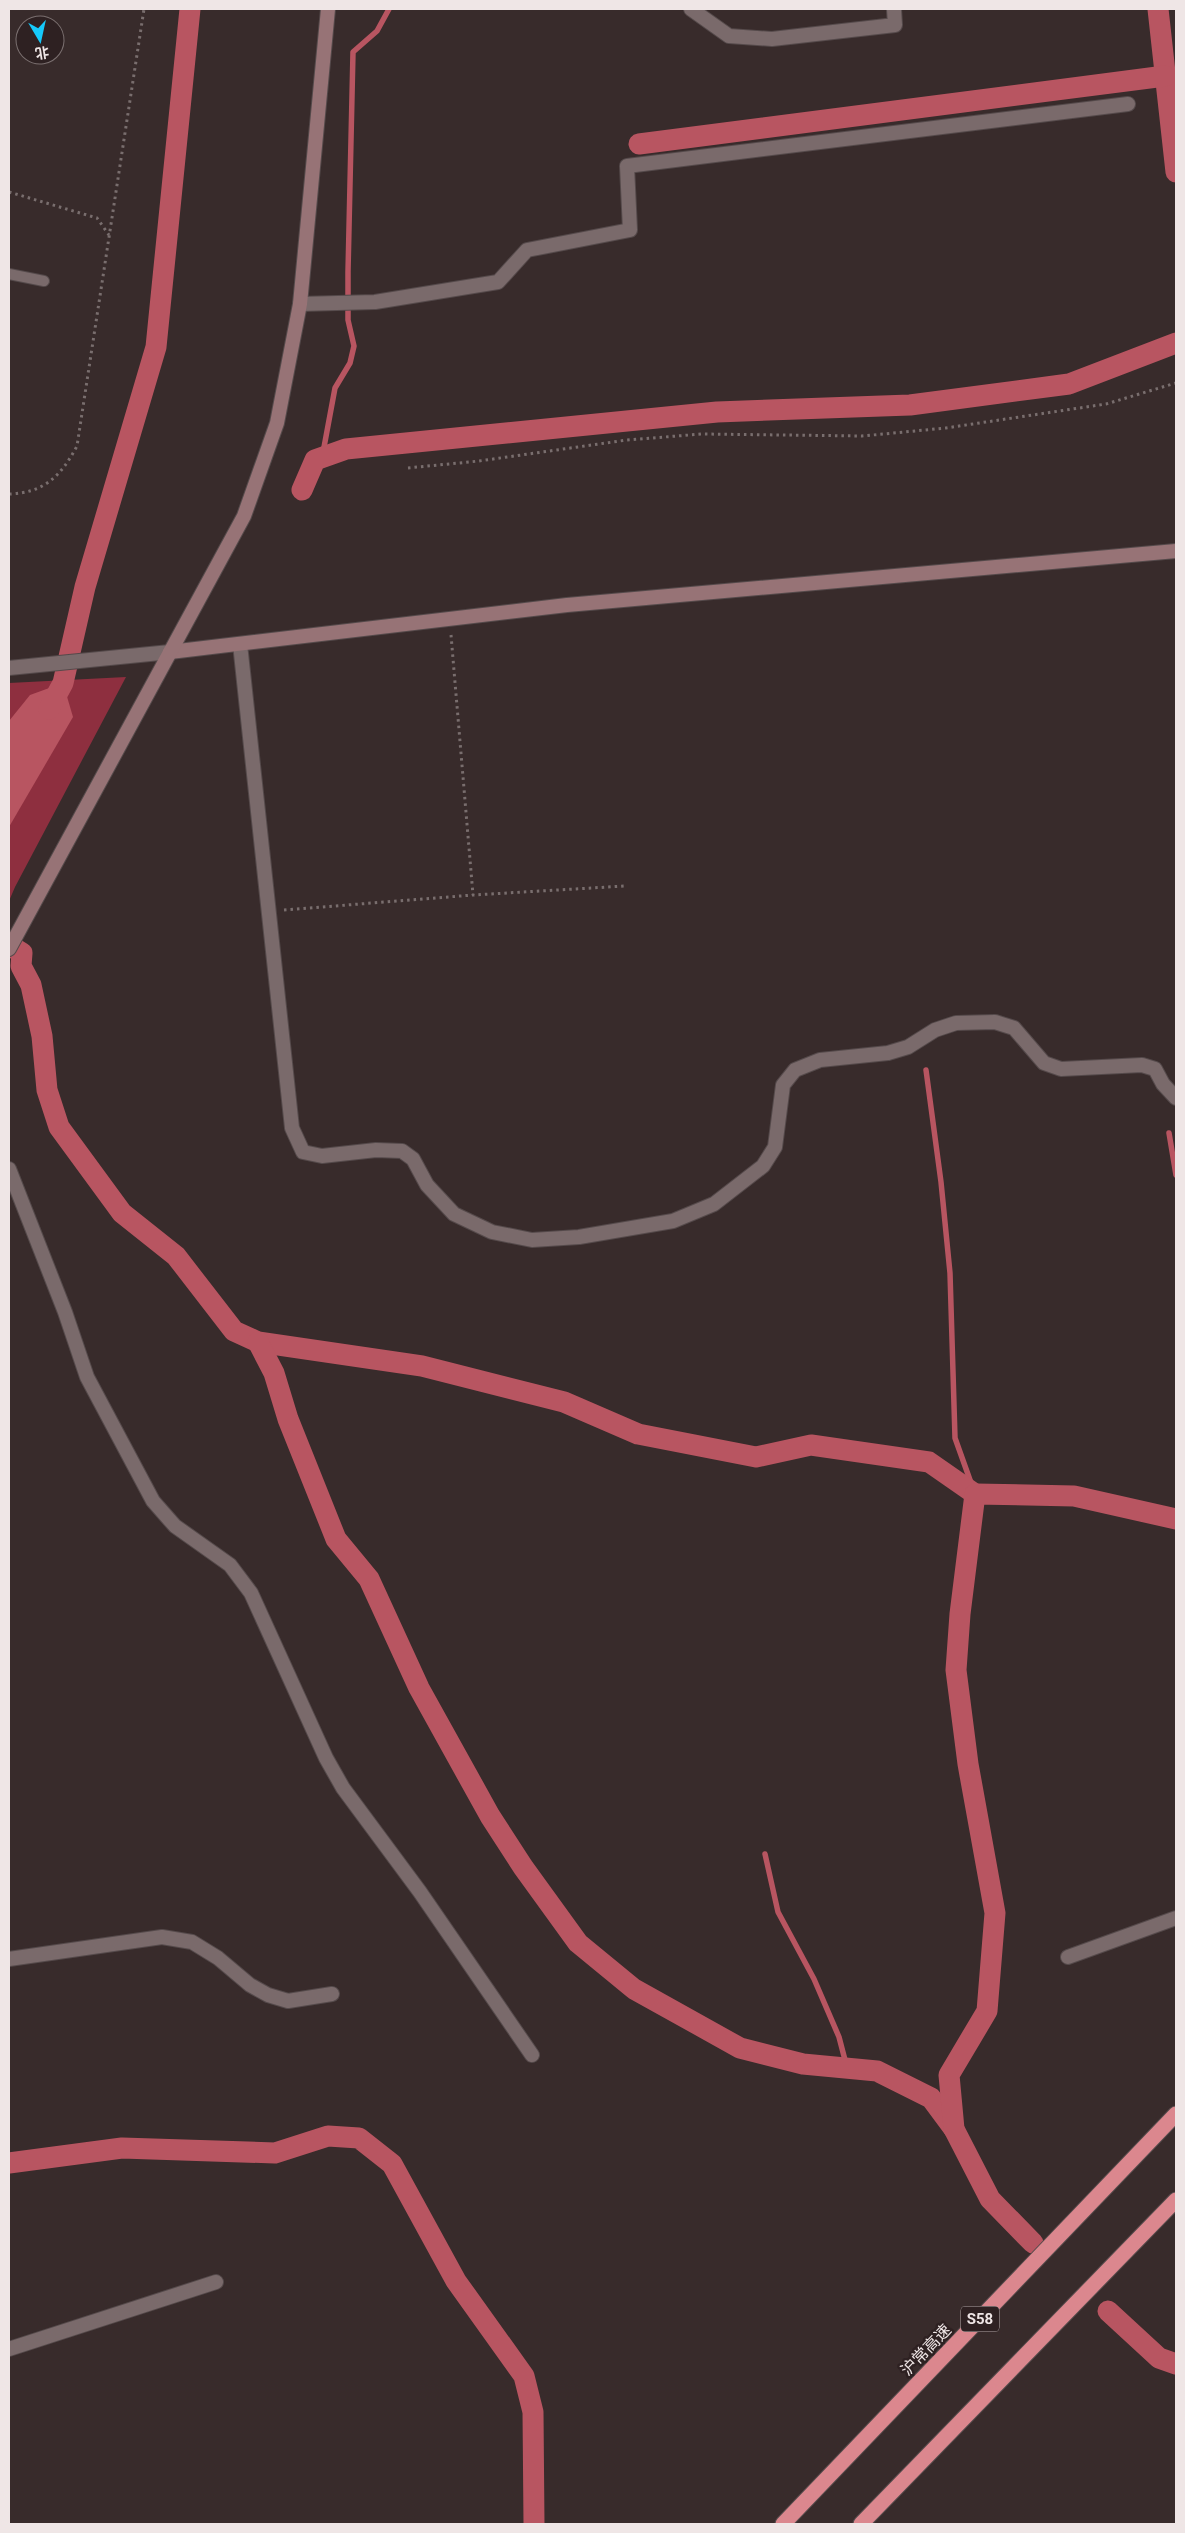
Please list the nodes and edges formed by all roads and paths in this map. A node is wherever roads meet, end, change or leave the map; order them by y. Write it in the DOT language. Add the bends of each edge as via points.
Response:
graph roads {
  1 [pos="144,9"];
  2 [pos="328,9"];
  3 [pos="691,9"];
  4 [pos="894,9"];
  5 [pos="1128,104"];
  6 [pos="9,192"];
  7 [pos="109,235"];
  8 [pos="9,274"];
  9 [pos="44,281"];
  10 [pos="300,304"];
  11 [pos="1176,383"];
  12 [pos="408,468"];
  13 [pos="9,494"];
  14 [pos="1176,551"];
  15 [pos="449,619"];
  16 [pos="240,644"];
  17 [pos="170,652"];
  18 [pos="13,668"];
  19 [pos="625,886"];
  20 [pos="472,895"];
  21 [pos="269,911"];
  22 [pos="9,949"];
  23 [pos="1176,1098"];
  24 [pos="9,1169"];
  25 [pos="1176,1918"];
  26 [pos="9,1958"];
  27 [pos="1068,1958"];
  28 [pos="332,1994"];
  29 [pos="532,2055"];
  30 [pos="1176,2114"];
  31 [pos="1176,2200"];
  32 [pos="216,2282"];
  33 [pos="9,2349"];
  34 [pos="784,2524"];
  35 [pos="862,2524"];
  1 -- 7 [label="path"];
  2 -- 10 [label="main road"];
  3 -- 4 [label="street" via="729,36 772,39 895,25"];
  5 -- 10 [label="street" via="628,166 630,230 527,250 498,282 375,302"];
  6 -- 7 [label="path" via="97,218"];
  7 -- 13 [label="path" via="77,446 66,466 51,481 25,494"];
  8 -- 9 [label="lane"];
  10 -- 17 [label="main road" via="277,423 244,516"];
  11 -- 12 [label="path" via="1106,404 946,428 862,436 702,434 627,440"];
  14 -- 15 [label="main road" via="567,605"];
  15 -- 16 [label="main road"];
  15 -- 20 [label="path"];
  16 -- 17 [label="main road"];
  16 -- 21 [label="street"];
  17 -- 18 [label="street"];
  17 -- 22 [label="main road"];
  19 -- 20 [label="path"];
  20 -- 21 [label="path"];
  21 -- 23 [label="street" via="292,1128 303,1152 322,1156 376,1150 402,1152 413,1159 428,1185 454,1214 492,1232 532,1240 579,1237 673,1221 714,1204 763,1166 774,1147 783,1085 795,1070 820,1060 888,1053 908,1047 935,1030 956,1023 995,1022 1014,1028 1044,1063 1061,1069 1142,1065 1155,1069"];
  24 -- 29 [label="street" via="87,1377 153,1501 175,1526 230,1565 251,1594 326,1758 343,1788 420,1892"];
  25 -- 27 [label="street"];
  26 -- 28 [label="street" via="162,1937 192,1942 268,1996 288,2001"];
  30 -- 34 [label="highway, 沪常高速 / S58"];
  31 -- 35 [label="highway"];
  32 -- 33 [label="street"];
}
